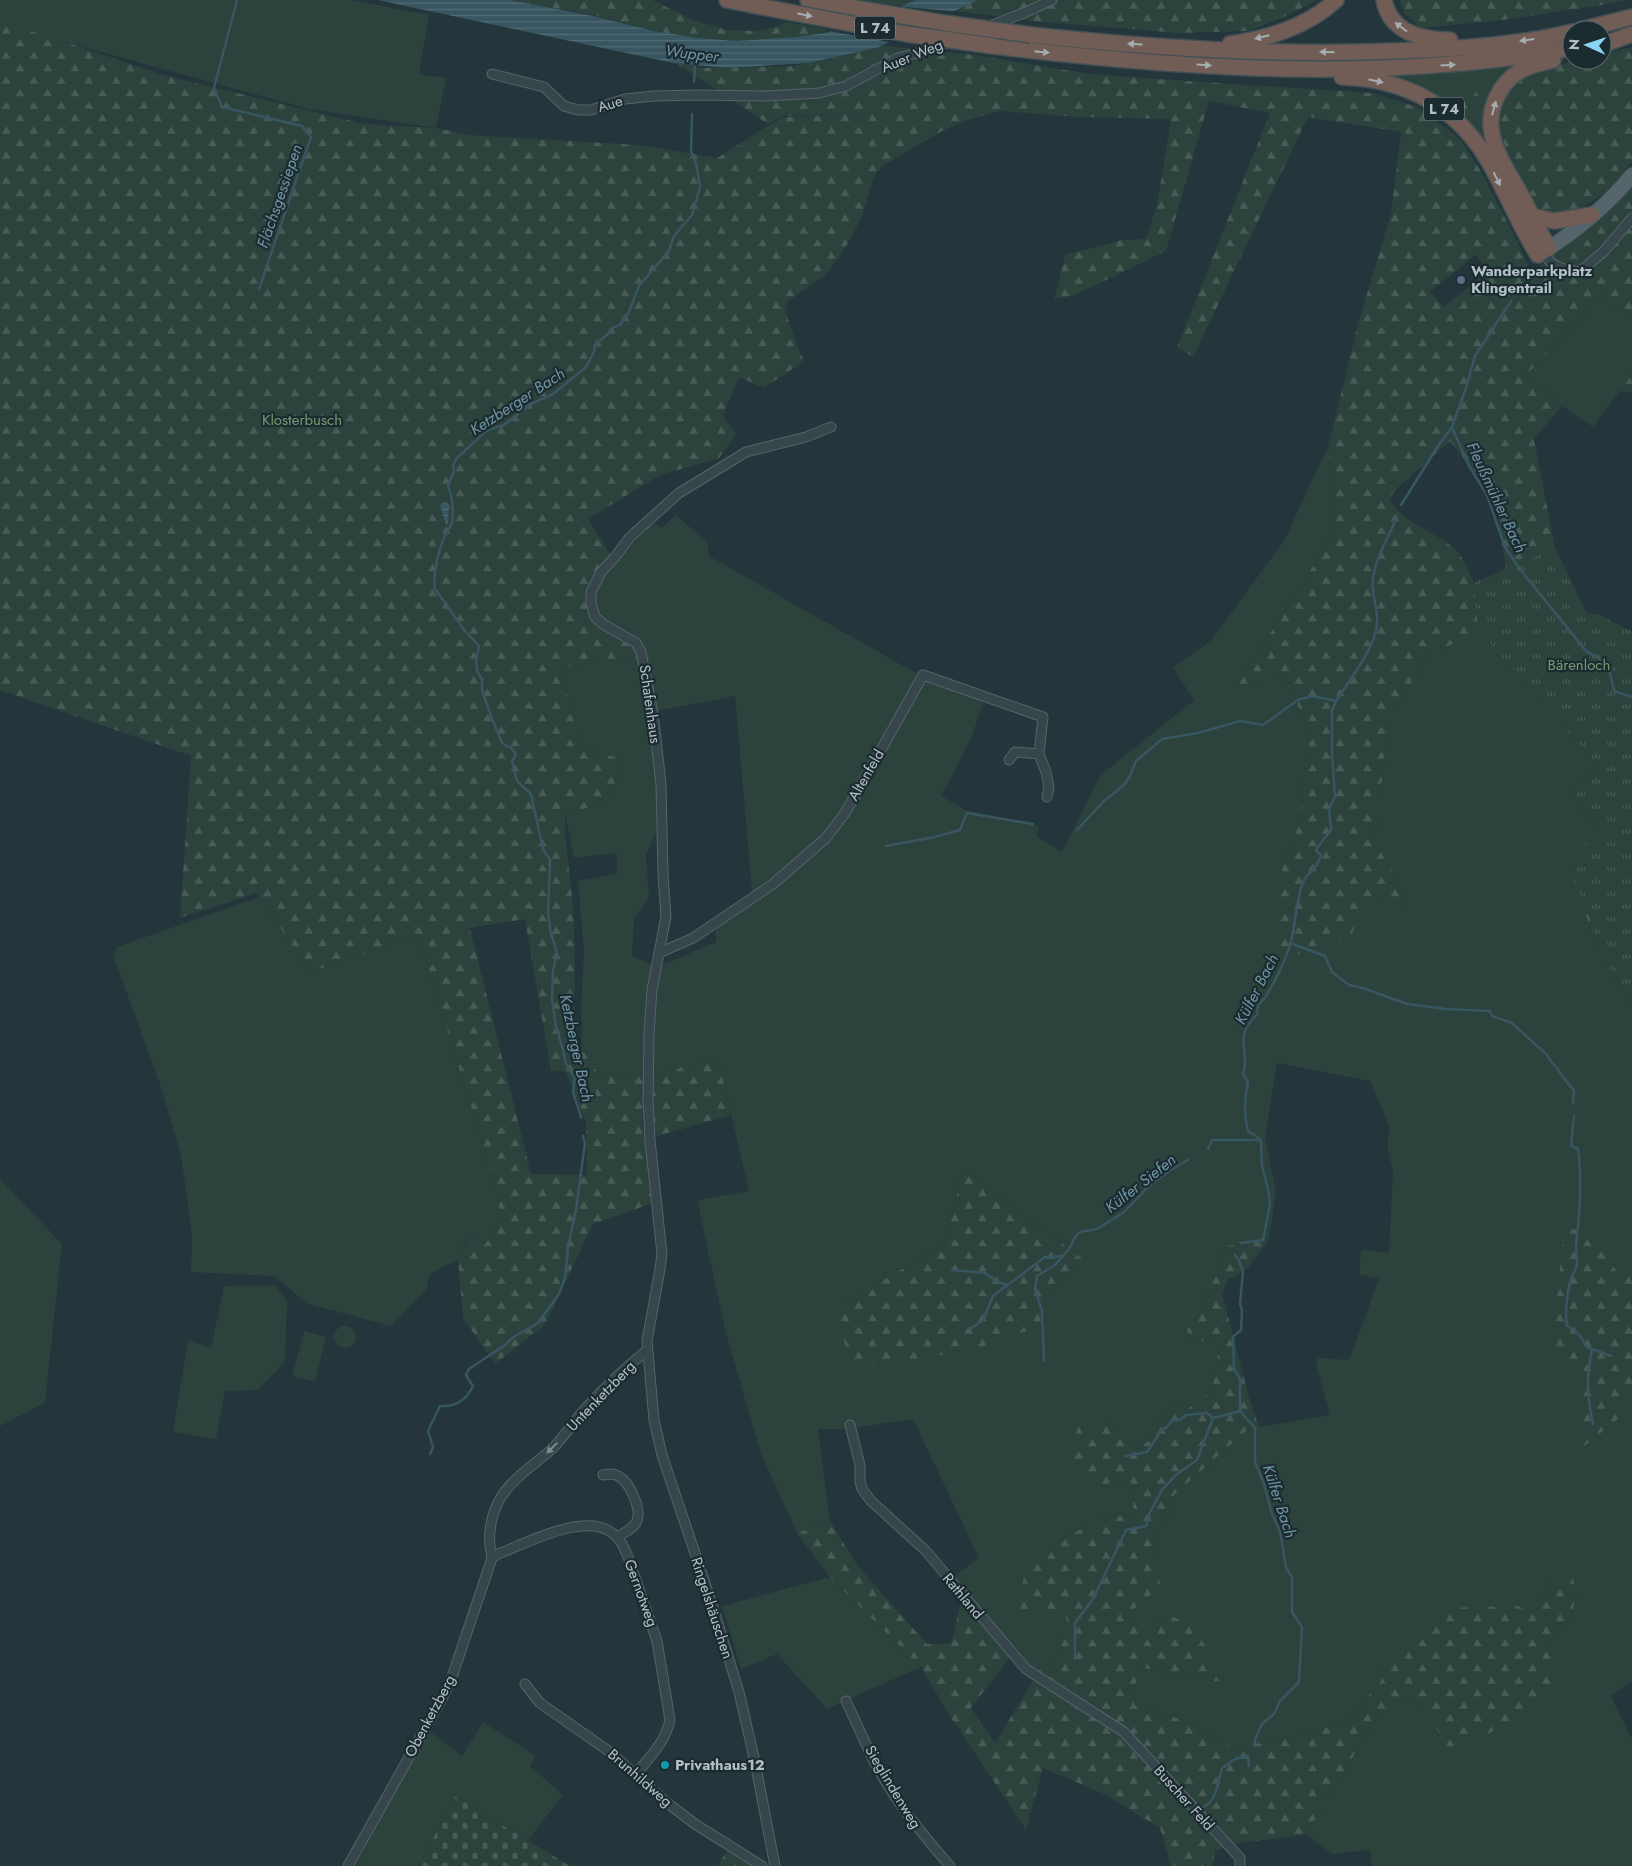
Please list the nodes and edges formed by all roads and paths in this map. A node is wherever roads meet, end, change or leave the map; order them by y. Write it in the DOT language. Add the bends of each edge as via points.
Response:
graph roads {
  1 [pos="727,0"];
  2 [pos="808,0"];
  3 [pos="1052,0"];
  4 [pos="1336,0"];
  5 [pos="1384,0"];
  6 [pos="1632,17"];
  7 [pos="1612,22"];
  8 [pos="1562,34"];
  9 [pos="1629,35"];
  10 [pos="1612,40"];
  11 [pos="1481,46"];
  12 [pos="1201,49"];
  13 [pos="1562,50"];
  14 [pos="1562,58"];
  15 [pos="1276,67"];
  16 [pos="492,74"];
  17 [pos="738,96"];
  18 [pos="1632,175"];
  19 [pos="1592,215"];
  20 [pos="1532,216"];
  21 [pos="1632,218"];
  22 [pos="1543,251"];
  23 [pos="831,427"];
  24 [pos="1039,754"];
  25 [pos="1009,760"];
  26 [pos="1047,796"];
  27 [pos="658,953"];
  28 [pos="652,990"];
  29 [pos="646,1351"];
  30 [pos="850,1425"];
  31 [pos="603,1475"];
  32 [pos="617,1537"];
  33 [pos="492,1558"];
  34 [pos="525,1684"];
  35 [pos="846,1701"];
  36 [pos="1124,1732"];
  37 [pos="636,1774"];
  38 [pos="348,1866"];
  39 [pos="762,1866"];
  40 [pos="776,1866"];
  41 [pos="950,1866"];
  42 [pos="1240,1866"];
  1 -- 15 [label="highway, L 74, one-way, bridge" via="907,34 993,46 1093,57"];
  12 -- 2 [label="highway, L 74, one-way, bridge" via="1031,35"];
  3 -- 17 [label="street, Auer Weg" via="925,51 898,58 831,91"];
  4 -- 12 [label="highway, L 74, one-way" via="1316,16 1286,30"];
  11 -- 5 [label="highway, L 74, one-way" via="1457,40 1424,38 1406,32 1390,17"];
  6 -- 7 [label="highway"];
  8 -- 11 [label="highway, L 74, one-way"];
  9 -- 10 [label="highway"];
  11 -- 12 [label="highway, L 74, one-way" via="1351,53"];
  15 -- 13 [label="highway, L 74, one-way" via="1435,65"];
  20 -- 14 [label="highway, one-way" via="1495,144 1492,112 1503,86 1521,70"];
  15 -- 22 [label="highway, L 74, one-way" via="1314,76 1382,82 1440,106 1477,143"];
  16 -- 17 [label="street, Aue" via="544,87 564,106 578,110 591,110 635,98"];
  18 -- 19 [label="main road"];
  19 -- 20 [label="highway" via="1554,222"];
  19 -- 22 [label="main road"];
  20 -- 22 [label="highway"];
  21 -- 22 [label="street" via="1605,250 1580,272 1552,264"];
  23 -- 27 [label="street, Schafenhaus" via="806,437 746,452 678,493 630,537 601,572 591,592 596,617 636,643 643,657 661,796 666,916"];
  24 -- 25 [label="street" via="1015,752"];
  24 -- 26 [label="street, Altenfeld" via="1045,766 1049,787"];
  24 -- 27 [label="street, Altenfeld" via="1043,717 923,675 862,784 826,838 773,884 693,938"];
  27 -- 28 [label="street, Schafenhaus"];
  28 -- 29 [label="street, Untenketzberg" via="648,1101 662,1262"];
  29 -- 33 [label="street, Untenketzberg, one-way" via="627,1366 585,1408 553,1448 503,1494 494,1512 489,1540"];
  29 -- 40 [label="street, Ringelshäuschen" via="654,1420 662,1455 739,1692"];
  30 -- 36 [label="street, Rathland" via="860,1465 860,1482 871,1501 925,1550 1026,1669"];
  31 -- 32 [label="street" via="612,1473 620,1476 632,1490 638,1510 637,1522"];
  32 -- 33 [label="street" via="596,1526 575,1527"];
  32 -- 37 [label="street, Gernotweg" via="628,1557 655,1631 670,1720 661,1742"];
  33 -- 38 [label="street, Obenketzberg" via="444,1695"];
  34 -- 37 [label="street, Brunhildweg" via="540,1703"];
  35 -- 41 [label="street, Sieglindenweg" via="876,1765 898,1802"];
  36 -- 42 [label="street, Buscher Feld" via="1240,1858"];
  37 -- 39 [label="street, Brunhildweg" via="696,1824"];
}
